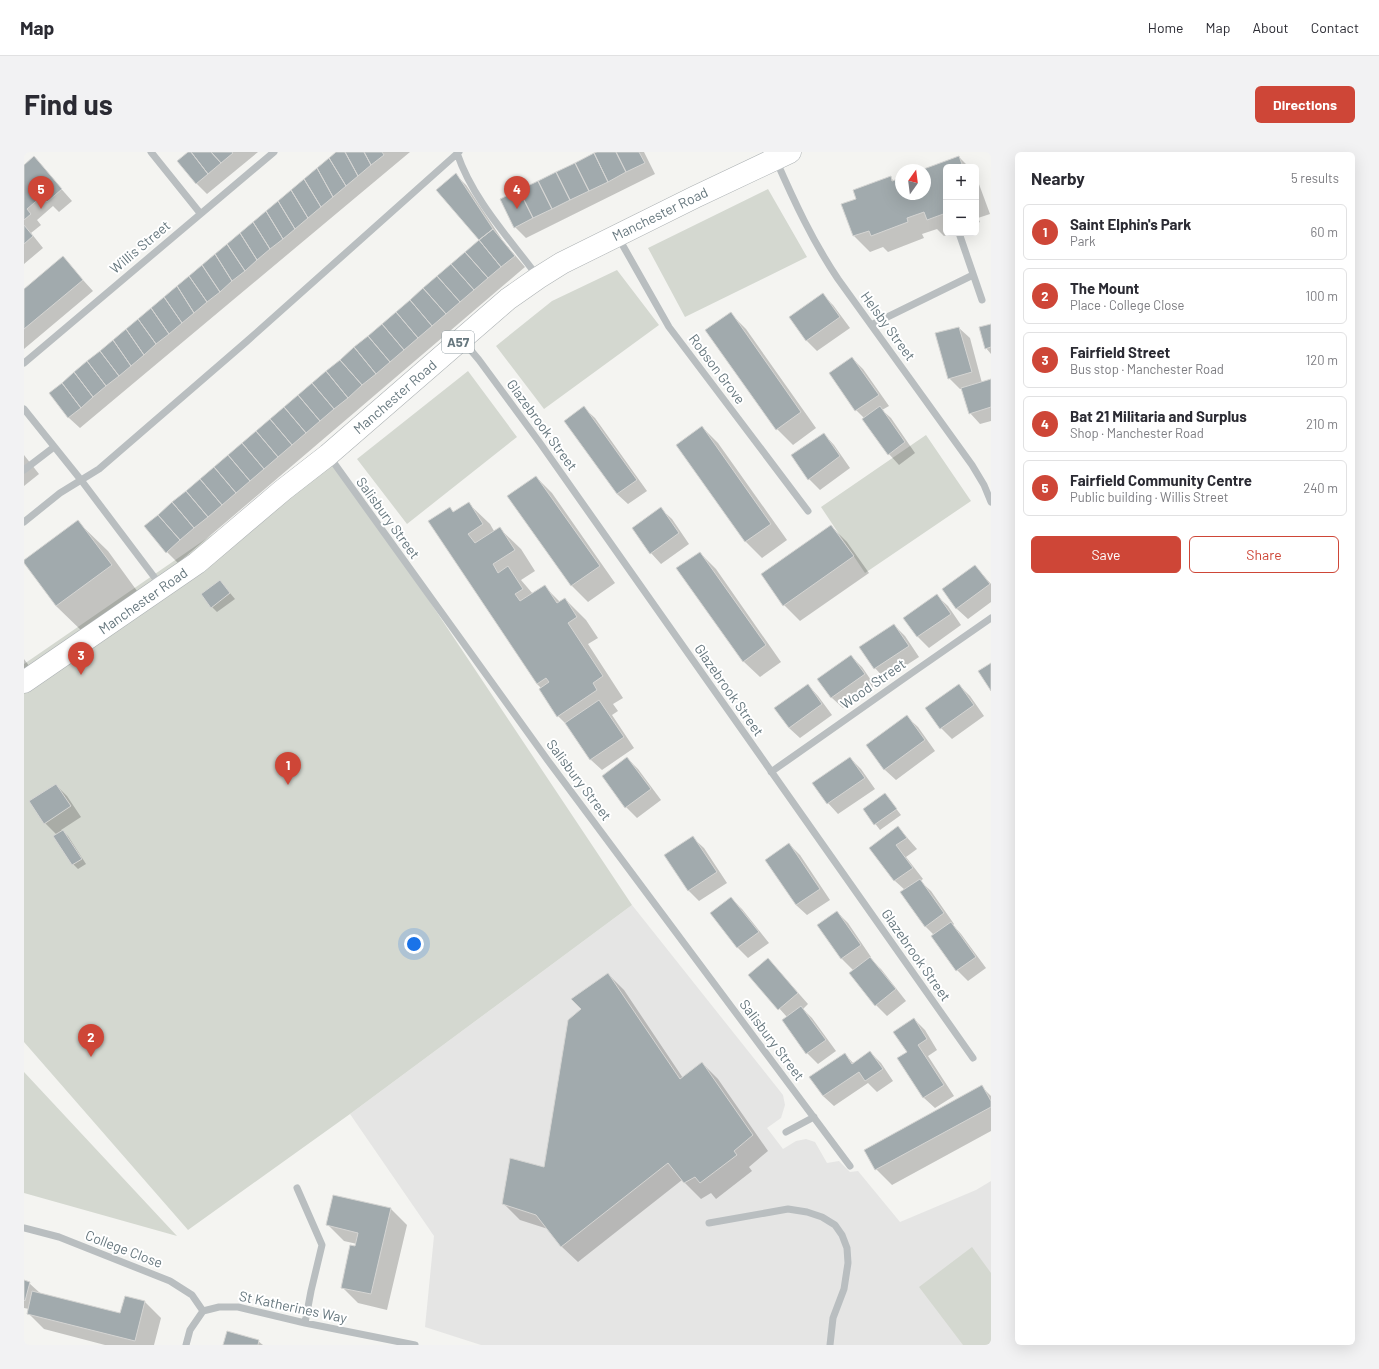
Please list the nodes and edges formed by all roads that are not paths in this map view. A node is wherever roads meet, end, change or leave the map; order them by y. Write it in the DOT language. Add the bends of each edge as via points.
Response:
graph roads {
  1 [pos="151,152"];
  2 [pos="274,152"];
  3 [pos="458,153"];
  4 [pos="783,155"];
  5 [pos="200,213"];
  6 [pos="617,235"];
  7 [pos="960,236"];
  8 [pos="973,275"];
  9 [pos="538,278"];
  10 [pos="982,300"];
  11 [pos="871,325"];
  12 [pos="461,339"];
  13 [pos="24,363"];
  14 [pos="24,409"];
  15 [pos="54,447"];
  16 [pos="328,454"];
  17 [pos="24,470"];
  18 [pos="81,480"];
  19 [pos="991,502"];
  20 [pos="808,512"];
  21 [pos="24,522"];
  22 [pos="163,588"];
  23 [pos="991,618"];
  24 [pos="24,682"];
  25 [pos="771,772"];
  26 [pos="973,1058"];
  27 [pos="814,1117"];
  28 [pos="786,1132"];
  29 [pos="850,1166"];
  30 [pos="297,1188"];
  31 [pos="710,1223"];
  32 [pos="24,1228"];
  33 [pos="203,1311"];
  34 [pos="305,1323"];
  35 [pos="186,1345"];
  36 [pos="415,1345"];
  37 [pos="830,1345"];
  1 -- 5 [label="street"];
  2 -- 5 [label="street, Willis Street"];
  3 -- 9 [label="street" via="462,167 481,201"];
  3 -- 18 [label="street" via="246,342 99,469"];
  4 -- 6 [label="main road, Manchester Road / A57"];
  4 -- 11 [label="street, Helsby Street" via="789,190 821,254"];
  5 -- 13 [label="street, Willis Street"];
  6 -- 9 [label="main road, Manchester Road / A57"];
  6 -- 20 [label="street, Robson Grove" via="669,327"];
  7 -- 8 [label="street"];
  8 -- 10 [label="street"];
  8 -- 11 [label="street"];
  9 -- 12 [label="main road, Manchester Road / A57" via="508,299"];
  11 -- 19 [label="street, Helsby Street" via="972,465"];
  12 -- 16 [label="main road, Manchester Road / A57"];
  12 -- 25 [label="street, Glazebrook Street" via="540,443"];
  14 -- 15 [label="street"];
  15 -- 17 [label="street"];
  15 -- 18 [label="street"];
  16 -- 22 [label="main road, Manchester Road / A57" via="197,563"];
  16 -- 27 [label="street, Salisbury Street" via="545,756"];
  18 -- 21 [label="street"];
  18 -- 22 [label="street"];
  22 -- 24 [label="main road, Manchester Road / A57"];
  23 -- 25 [label="street, Wood Street"];
  25 -- 26 [label="street, Glazebrook Street"];
  27 -- 28 [label="street"];
  27 -- 29 [label="street, Salisbury Street"];
  30 -- 34 [label="street" via="322,1245"];
  31 -- 37 [label="street" via="788,1209 822,1217 834,1225 842,1235 847,1248 848,1263 844,1290 833,1318"];
  32 -- 33 [label="street, College Close" via="59,1237 170,1281 192,1295"];
  33 -- 34 [label="street, St Katherines Way" via="219,1307 238,1307"];
  33 -- 35 [label="street" via="190,1330"];
  34 -- 36 [label="street, St Katherines Way"];
}
